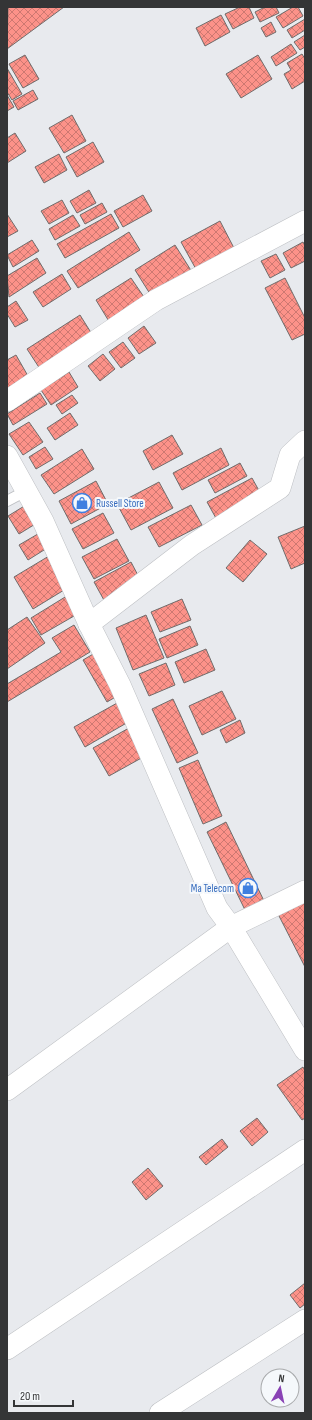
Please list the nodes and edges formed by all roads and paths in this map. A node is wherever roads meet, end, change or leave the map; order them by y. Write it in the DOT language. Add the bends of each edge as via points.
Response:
graph roads {
  1 [pos="305,221"];
  2 [pos="7,401"];
  3 [pos="305,442"];
  4 [pos="7,456"];
  5 [pos="26,491"];
  6 [pos="7,501"];
  7 [pos="89,624"];
  8 [pos="305,891"];
  9 [pos="231,927"];
  10 [pos="305,1050"];
  11 [pos="7,1090"];
  12 [pos="305,1150"];
  13 [pos="305,1320"];
  14 [pos="7,1349"];
  15 [pos="160,1413"];
  1 -- 2 [label="street" via="156,300"];
  3 -- 7 [label="street" via="290,455 280,488 192,545"];
  4 -- 5 [label="street"];
  5 -- 6 [label="lane"];
  5 -- 7 [label="street" via="43,521"];
  7 -- 9 [label="street" via="120,685 217,908"];
  8 -- 9 [label="street"];
  9 -- 10 [label="street"];
  9 -- 11 [label="street"];
  12 -- 14 [label="street"];
  13 -- 15 [label="street"];
}
